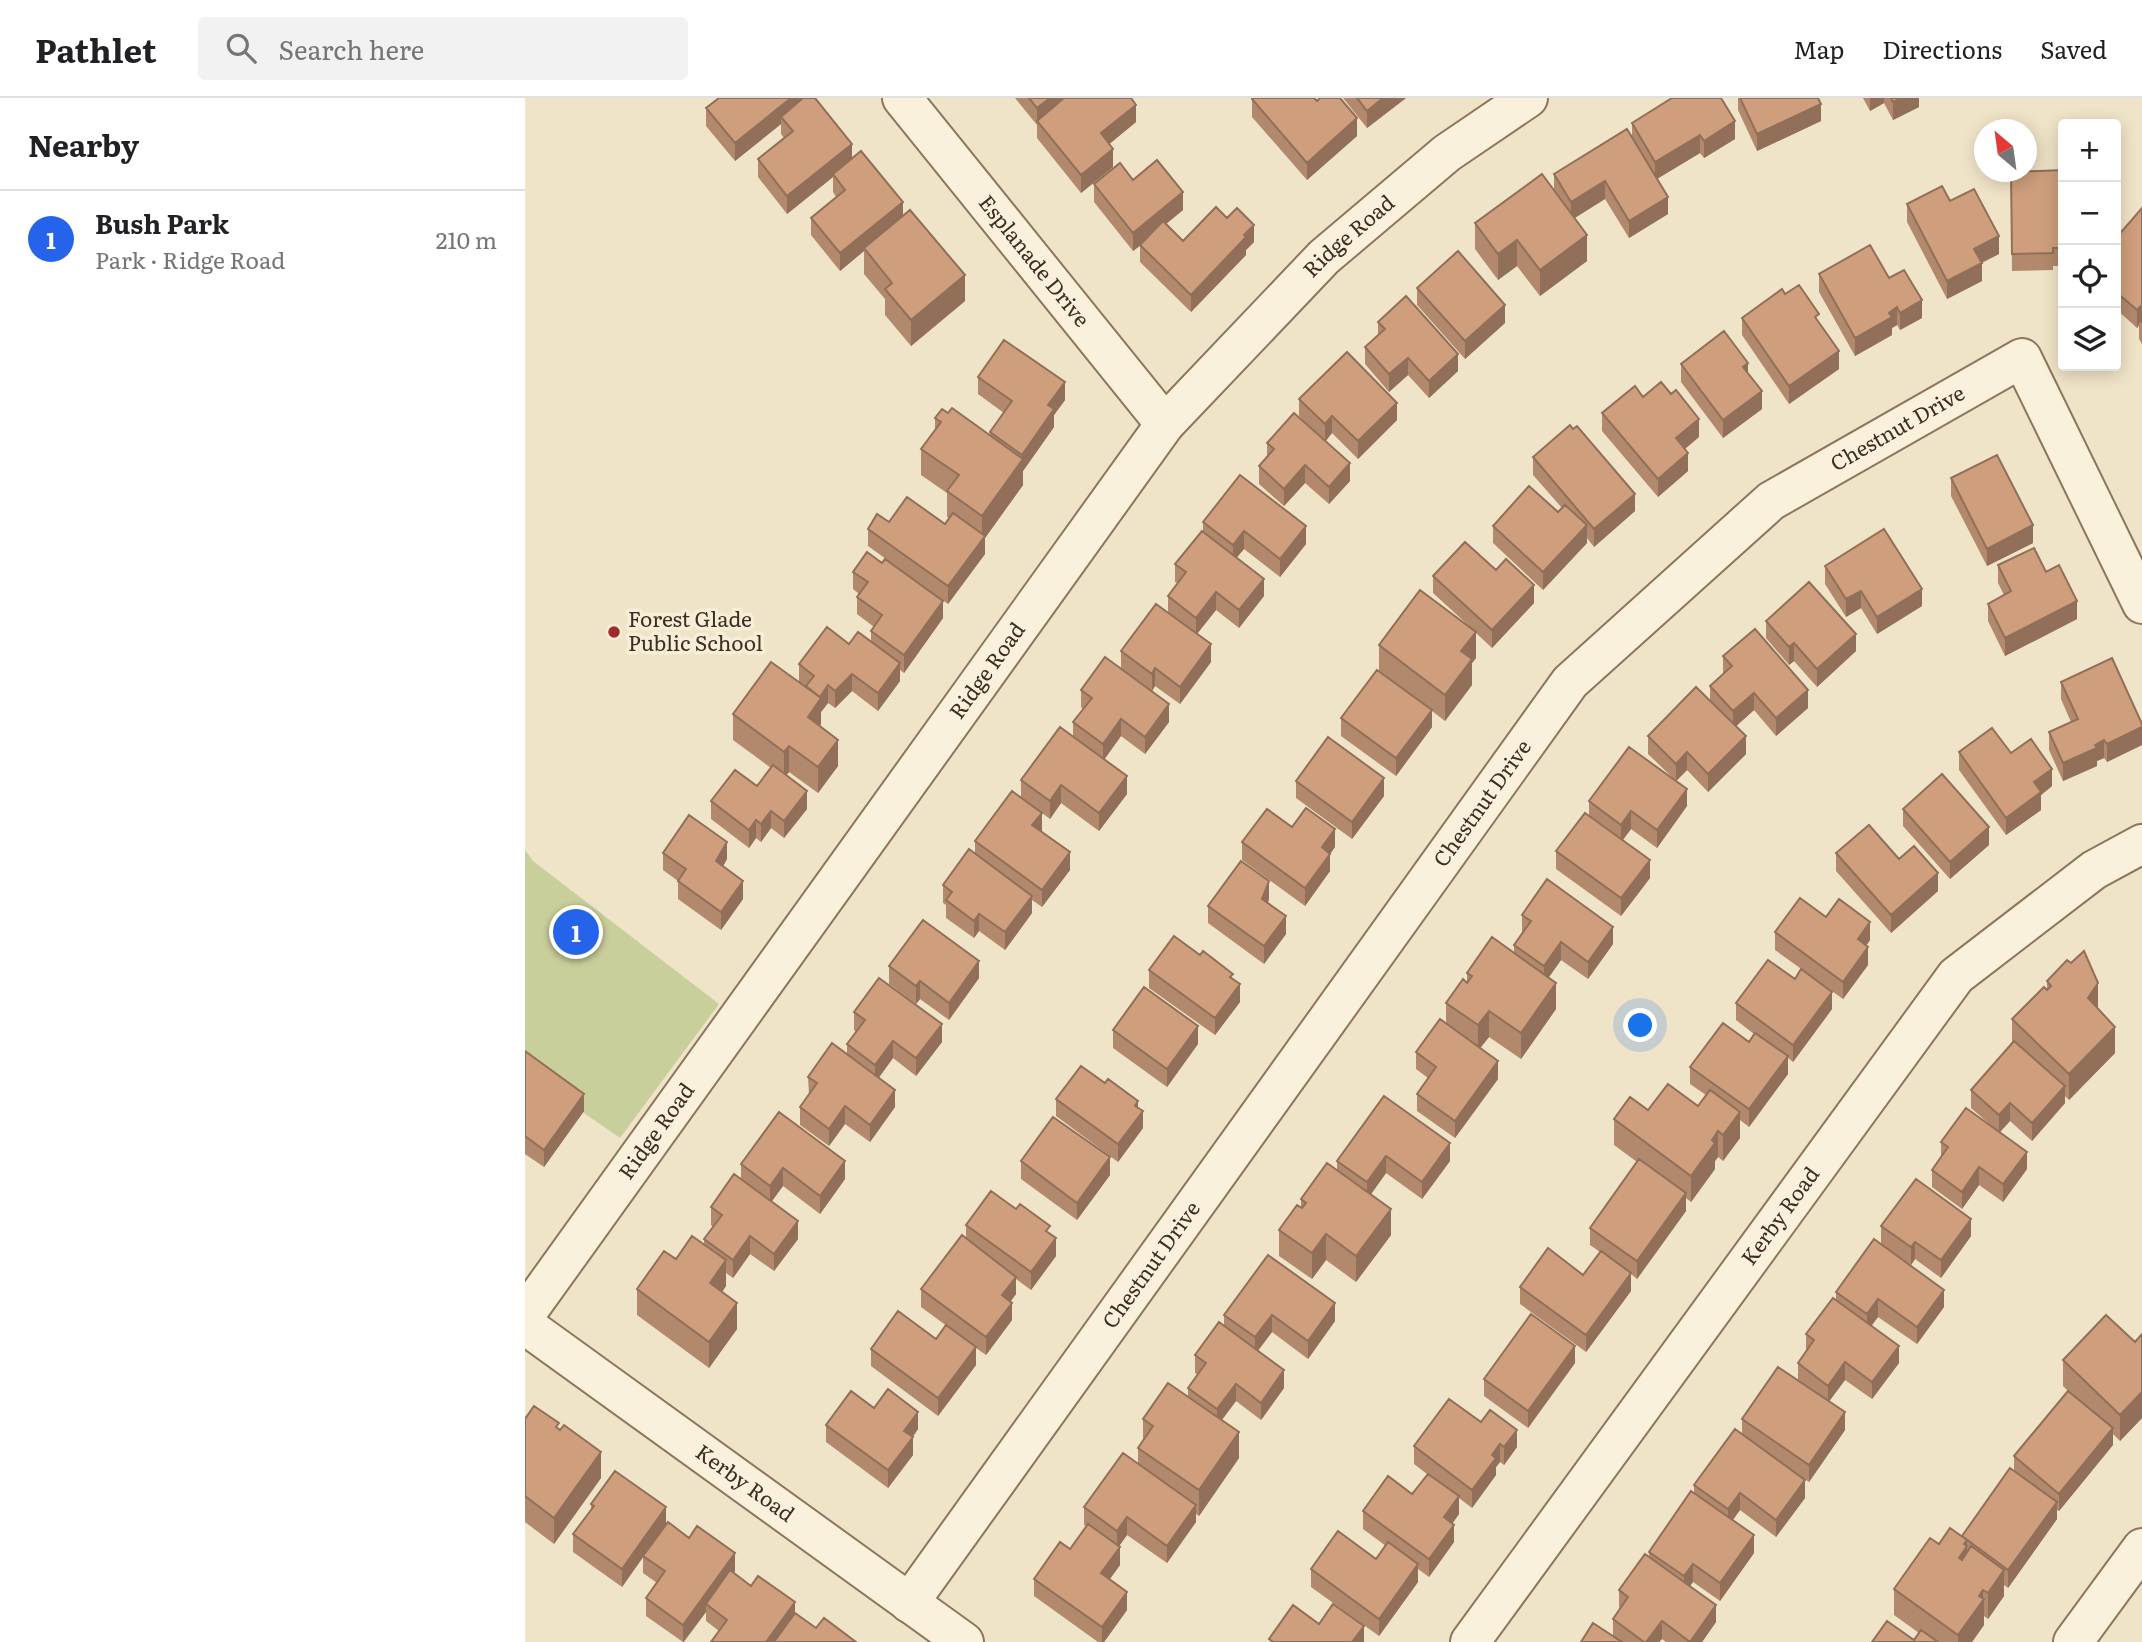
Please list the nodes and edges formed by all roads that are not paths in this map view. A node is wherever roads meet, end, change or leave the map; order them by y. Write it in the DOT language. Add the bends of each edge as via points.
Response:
graph roads {
  1 [pos="902,98"];
  2 [pos="1528,98"];
  3 [pos="1165,424"];
  4 [pos="2142,604"];
  5 [pos="2142,844"];
  6 [pos="525,1315"];
  7 [pos="525,1325"];
  8 [pos="2142,1548"];
  9 [pos="909,1603"];
  10 [pos="964,1642"];
  11 [pos="1470,1642"];
  12 [pos="2073,1642"];
  1 -- 3 [label="street, Esplanade Drive"];
  2 -- 3 [label="street, Ridge Road" via="1447,153 1324,257"];
  3 -- 6 [label="street, Ridge Road"];
  4 -- 9 [label="street, Chestnut Drive" via="2022,358 1771,501 1570,682"];
  5 -- 11 [label="street, Kerby Road" via="2094,870 1956,976"];
  7 -- 9 [label="street, Kerby Road"];
  8 -- 12 [label="street"];
  9 -- 10 [label="street, Kerby Road"];
}
